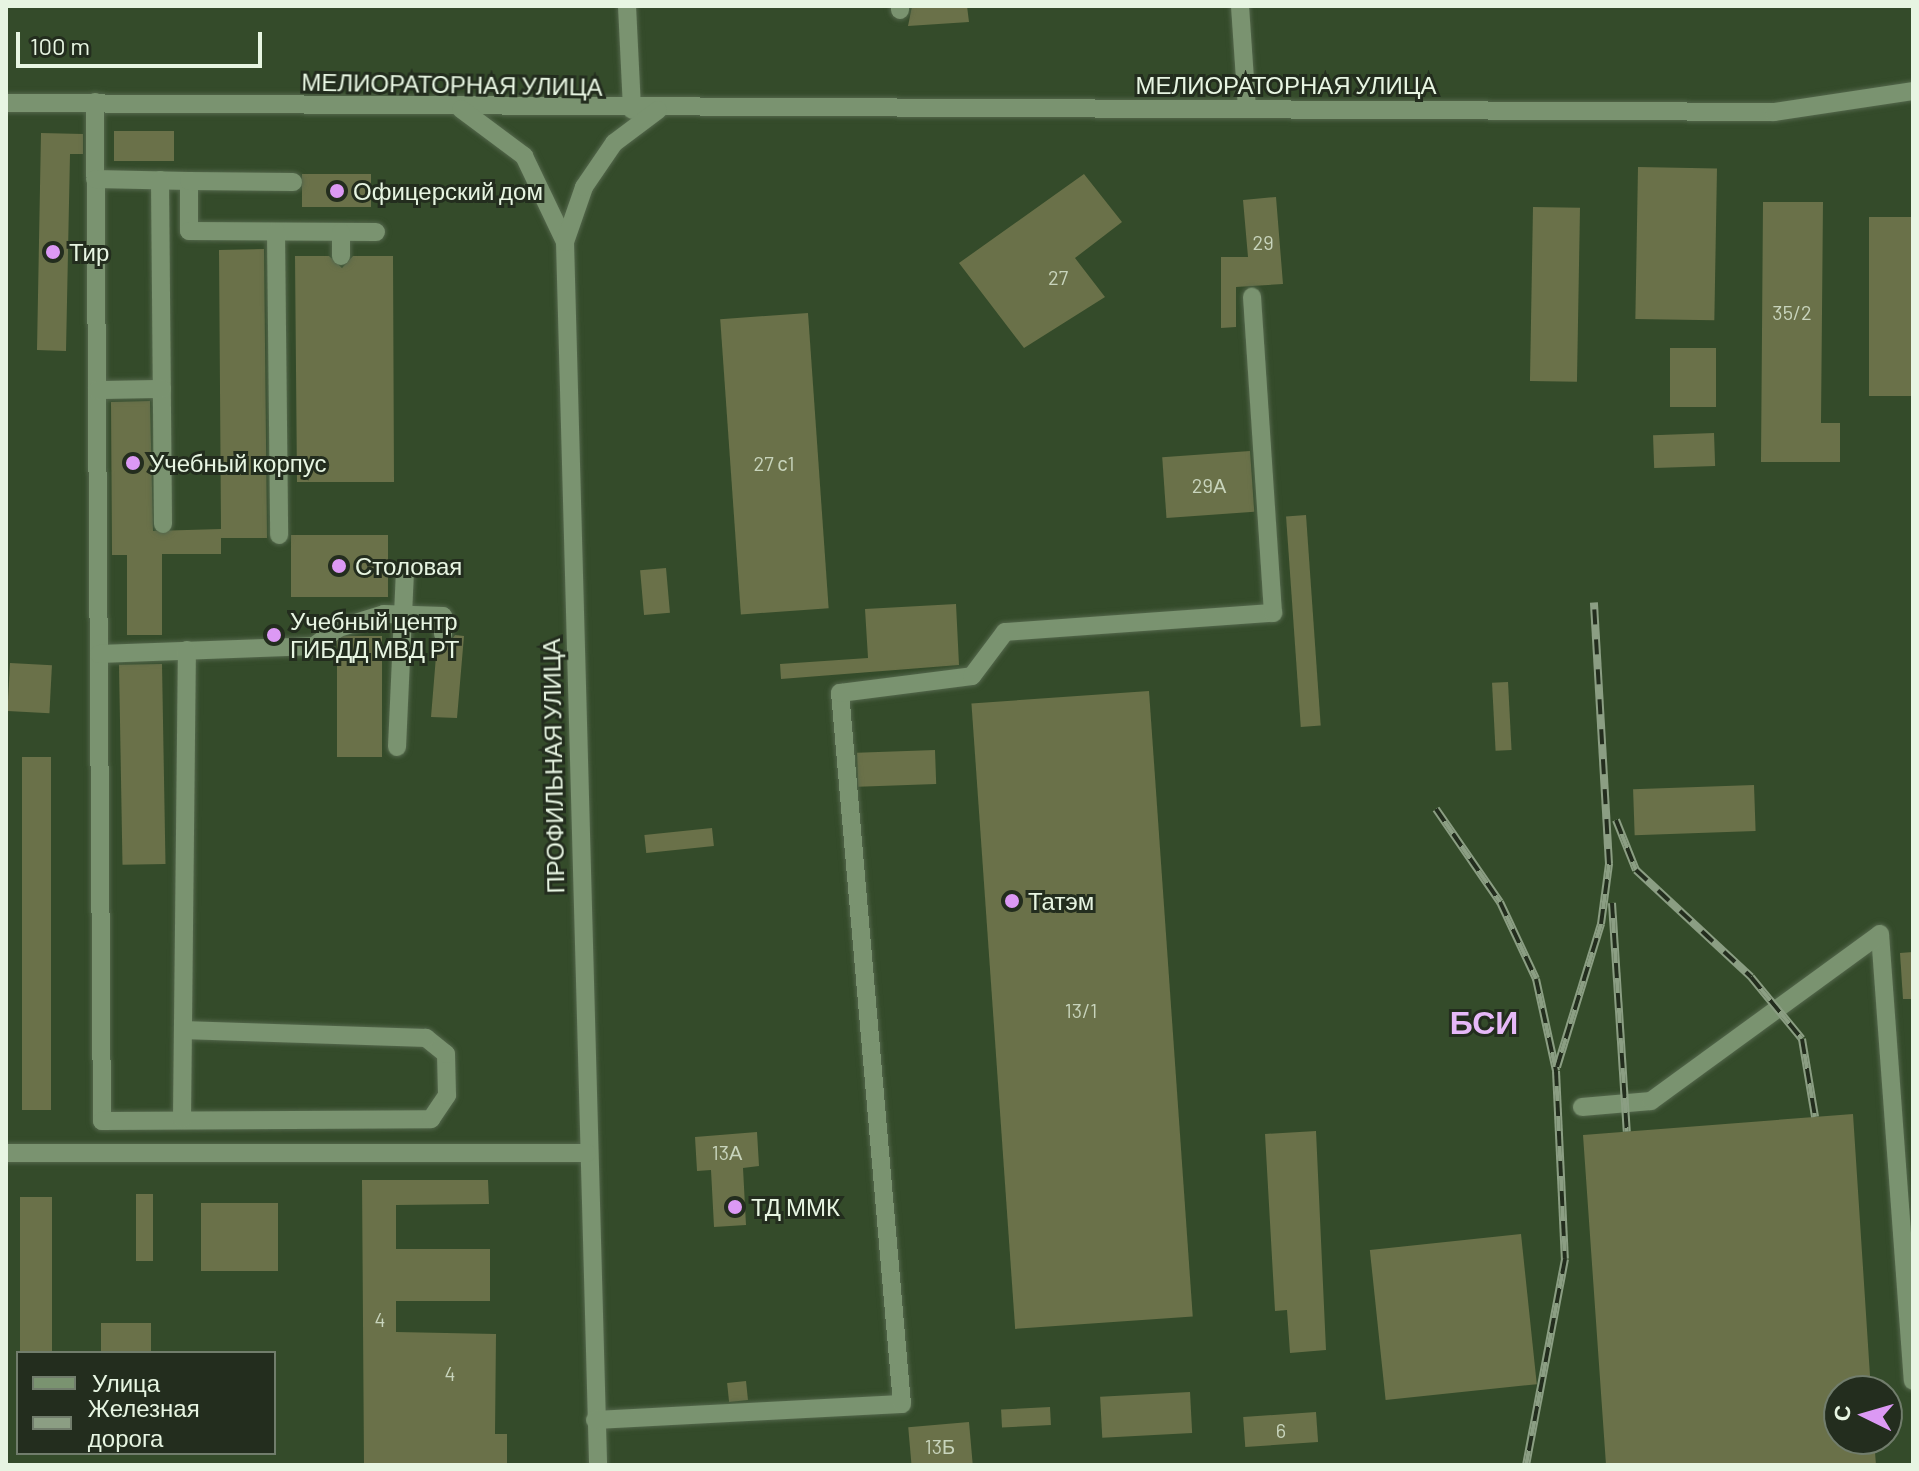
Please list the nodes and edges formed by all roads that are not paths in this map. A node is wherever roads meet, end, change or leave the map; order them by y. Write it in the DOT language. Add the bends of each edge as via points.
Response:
graph roads {
  1 [pos="627,6"];
  2 [pos="1240,6"];
  3 [pos="1913,91"];
  4 [pos="95,102"];
  5 [pos="6,103"];
  6 [pos="459,108"];
  7 [pos="1247,109"];
  8 [pos="632,110"];
  9 [pos="658,110"];
  10 [pos="95,179"];
  11 [pos="160,180"];
  12 [pos="189,181"];
  13 [pos="293,182"];
  14 [pos="276,232"];
  15 [pos="341,232"];
  16 [pos="376,232"];
  17 [pos="565,242"];
  18 [pos="341,256"];
  19 [pos="1252,297"];
  20 [pos="162,389"];
  21 [pos="97,390"];
  22 [pos="163,524"];
  23 [pos="279,535"];
  24 [pos="405,574"];
  25 [pos="402,615"];
  26 [pos="443,634"];
  27 [pos="187,650"];
  28 [pos="99,654"];
  29 [pos="397,747"];
  30 [pos="183,1030"];
  31 [pos="1582,1107"];
  32 [pos="182,1119"];
  33 [pos="6,1153"];
  34 [pos="587,1153"];
  35 [pos="1913,1381"];
  36 [pos="595,1420"];
  37 [pos="598,1465"];
  1 -- 8 [label="street"];
  2 -- 7 [label="street"];
  3 -- 7 [label="street, МЕЛИОРАТОРНАЯ УЛИЦА" via="1774,112"];
  4 -- 5 [label="street, МЕЛИОРАТОРНАЯ УЛИЦА"];
  4 -- 6 [label="street, МЕЛИОРАТОРНАЯ УЛИЦА"];
  4 -- 10 [label="street"];
  6 -- 8 [label="street, МЕЛИОРАТОРНАЯ УЛИЦА"];
  6 -- 17 [label="street, ПРОФИЛЬНАЯ УЛИЦА" via="524,156"];
  7 -- 9 [label="street, МЕЛИОРАТОРНАЯ УЛИЦА"];
  8 -- 9 [label="street, МЕЛИОРАТОРНАЯ УЛИЦА"];
  9 -- 17 [label="street" via="614,143 584,187"];
  10 -- 11 [label="street"];
  10 -- 21 [label="street"];
  11 -- 12 [label="street"];
  11 -- 20 [label="street"];
  12 -- 13 [label="street"];
  12 -- 14 [label="street" via="189,231"];
  14 -- 15 [label="street"];
  14 -- 23 [label="street"];
  15 -- 16 [label="street"];
  15 -- 18 [label="street"];
  17 -- 34 [label="street, ПРОФИЛЬНАЯ УЛИЦА"];
  19 -- 36 [label="street" via="1273,613 1005,632 972,676 840,693 902,1404"];
  20 -- 21 [label="street"];
  20 -- 22 [label="street"];
  21 -- 28 [label="street"];
  24 -- 25 [label="street"];
  25 -- 26 [label="street" via="443,616"];
  25 -- 27 [label="street" via="354,622 314,646"];
  25 -- 29 [label="street"];
  27 -- 28 [label="street"];
  27 -- 30 [label="street"];
  28 -- 32 [label="street" via="102,1121"];
  30 -- 32 [label="street"];
  30 -- 32 [label="street" via="426,1038 446,1054 450,1073 444,1104 431,1119"];
  31 -- 35 [label="street" via="1651,1101 1880,934"];
  33 -- 34 [label="street"];
  34 -- 36 [label="street, ПРОФИЛЬНАЯ УЛИЦА"];
  36 -- 37 [label="street, ПРОФИЛЬНАЯ УЛИЦА"];
}
